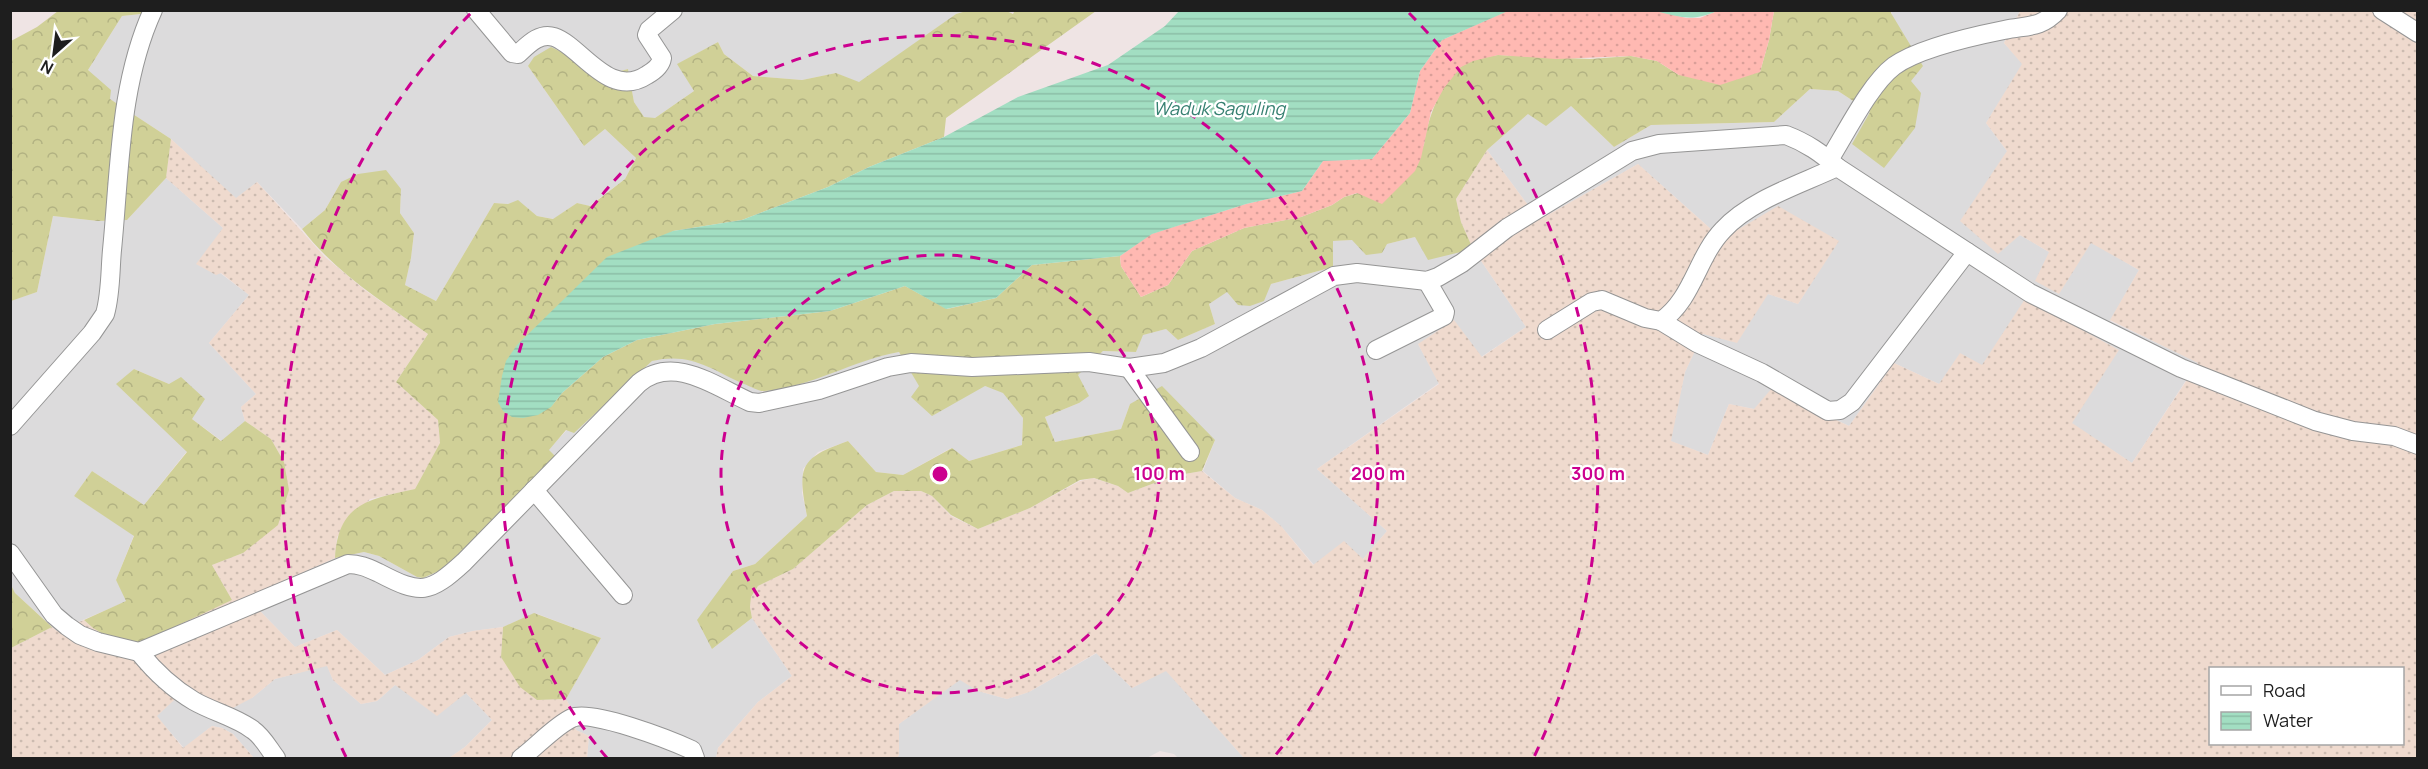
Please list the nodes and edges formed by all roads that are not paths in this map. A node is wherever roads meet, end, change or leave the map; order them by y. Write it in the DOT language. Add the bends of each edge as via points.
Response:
graph roads {
  1 [pos="153,10"];
  2 [pos="476,10"];
  3 [pos="673,10"];
  4 [pos="2058,10"];
  5 [pos="2382,10"];
  6 [pos="2418,33"];
  7 [pos="1833,164"];
  8 [pos="1967,252"];
  9 [pos="1427,281"];
  10 [pos="1661,321"];
  11 [pos="1547,330"];
  12 [pos="1376,350"];
  13 [pos="1129,368"];
  14 [pos="10,426"];
  15 [pos="2418,445"];
  16 [pos="1190,452"];
  17 [pos="534,490"];
  18 [pos="10,553"];
  19 [pos="623,595"];
  20 [pos="139,652"];
  21 [pos="276,759"];
  22 [pos="521,759"];
  23 [pos="696,759"];
  1 -- 14 [label="street" via="132,69 105,314"];
  2 -- 3 [label="street" via="512,53 518,54 539,37 552,36 604,73 628,81 646,76 660,63 662,58 647,35"];
  4 -- 7 [label="street" via="2047,22 1962,39 1895,65 1881,77"];
  5 -- 6 [label="street"];
  7 -- 8 [label="street"];
  7 -- 9 [label="street" via="1805,142 1786,135 1659,144 1632,151 1507,228 1462,263"];
  7 -- 10 [label="street" via="1737,216 1711,245 1685,296"];
  8 -- 10 [label="street" via="1852,402 1840,410 1828,411"];
  8 -- 15 [label="street" via="2030,293 2181,368 2315,421 2394,436"];
  9 -- 12 [label="street" via="1444,316"];
  9 -- 13 [label="street" via="1358,273 1337,275 1176,359"];
  10 -- 11 [label="street" via="1602,300 1592,302"];
  13 -- 16 [label="street"];
  13 -- 17 [label="street" via="1089,362 972,367 911,363 759,403 688,373 658,372 639,383"];
  17 -- 19 [label="street"];
  17 -- 20 [label="street" via="464,562 429,587 410,588 366,566 348,564"];
  18 -- 20 [label="street" via="66,626 98,642"];
  20 -- 21 [label="street" via="160,677 182,693 251,728"];
  22 -- 23 [label="street" via="569,719 580,715 672,742 692,750"];
}
